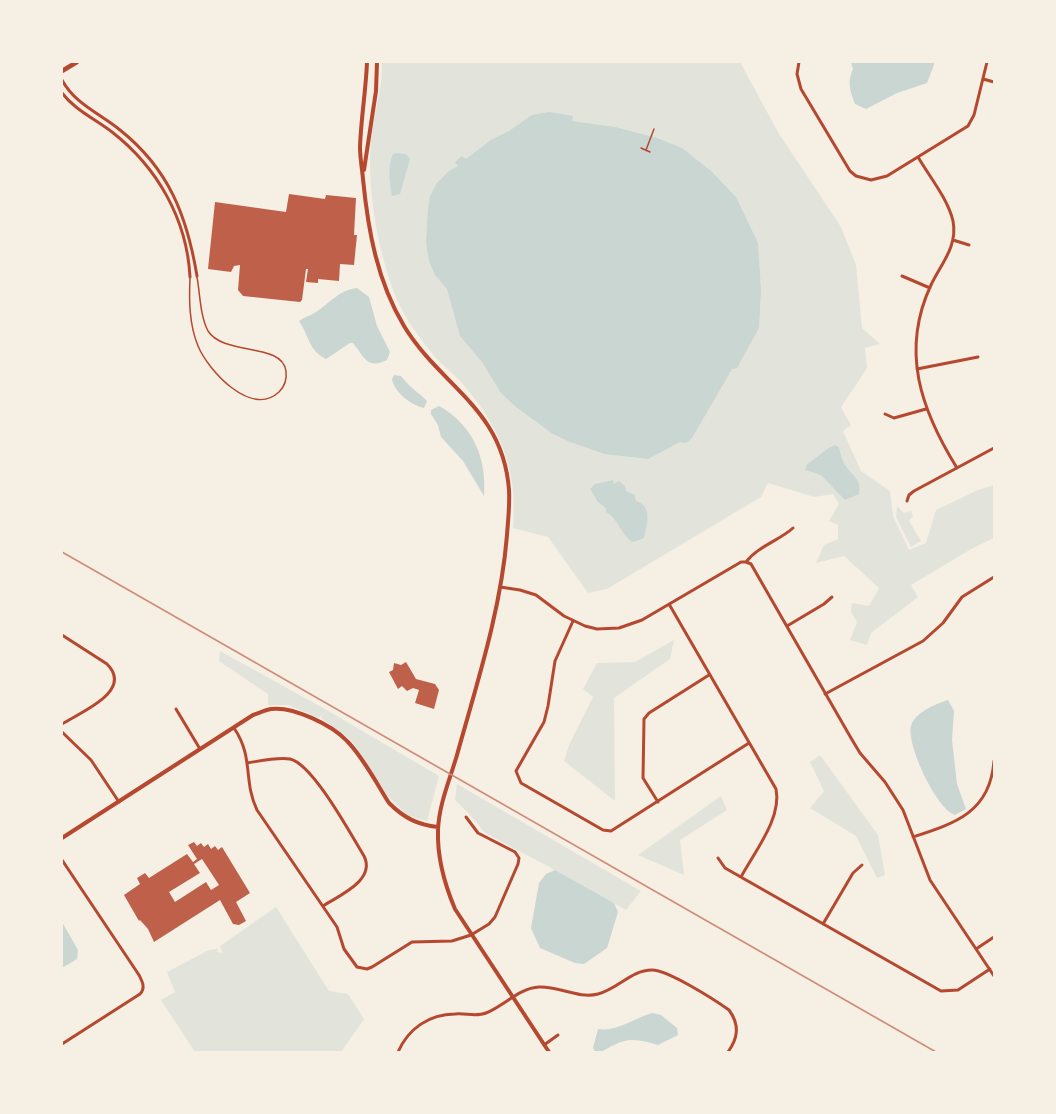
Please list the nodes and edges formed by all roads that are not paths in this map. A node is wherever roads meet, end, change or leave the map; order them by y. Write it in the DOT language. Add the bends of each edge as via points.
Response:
graph roads {
  1 [pos="77,62"];
  2 [pos="367,62"];
  3 [pos="377,62"];
  4 [pos="799,62"];
  5 [pos="987,62"];
  6 [pos="62,71"];
  7 [pos="983,79"];
  8 [pos="62,80"];
  9 [pos="994,82"];
  10 [pos="62,93"];
  11 [pos="918,157"];
  12 [pos="363,177"];
  13 [pos="953,240"];
  14 [pos="969,245"];
  15 [pos="197,276"];
  16 [pos="902,276"];
  17 [pos="190,277"];
  18 [pos="930,288"];
  19 [pos="978,357"];
  20 [pos="917,369"];
  21 [pos="926,409"];
  22 [pos="885,414"];
  23 [pos="994,448"];
  24 [pos="957,468"];
  25 [pos="907,501"];
  26 [pos="793,528"];
  27 [pos="746,562"];
  28 [pos="994,578"];
  29 [pos="500,587"];
  30 [pos="832,597"];
  31 [pos="669,604"];
  32 [pos="573,621"];
  33 [pos="787,626"];
  34 [pos="62,635"];
  35 [pos="709,675"];
  36 [pos="825,694"];
  37 [pos="176,709"];
  38 [pos="62,724"];
  39 [pos="234,728"];
  40 [pos="62,732"];
  41 [pos="749,743"];
  42 [pos="201,749"];
  43 [pos="994,761"];
  44 [pos="248,763"];
  45 [pos="994,770"];
  46 [pos="119,802"];
  47 [pos="658,802"];
  48 [pos="466,817"];
  49 [pos="438,827"];
  50 [pos="913,837"];
  51 [pos="62,838"];
  52 [pos="718,858"];
  53 [pos="62,860"];
  54 [pos="862,865"];
  55 [pos="367,871"];
  56 [pos="372,872"];
  57 [pos="741,877"];
  58 [pos="323,906"];
  59 [pos="823,924"];
  60 [pos="471,934"];
  61 [pos="994,937"];
  62 [pos="976,949"];
  63 [pos="990,969"];
  64 [pos="994,976"];
  65 [pos="513,999"];
  66 [pos="558,1035"];
  67 [pos="62,1044"];
  68 [pos="544,1045"];
  69 [pos="398,1053"];
  70 [pos="549,1053"];
  71 [pos="728,1053"];
  1 -- 6 [label="main road"];
  2 -- 12 [label="street" via="360,151"];
  3 -- 12 [label="street"];
  4 -- 11 [label="street" via="801,89 850,171 864,179 879,178"];
  5 -- 7 [label="street"];
  7 -- 9 [label="street"];
  7 -- 11 [label="street" via="972,121"];
  8 -- 15 [label="street" via="80,103 140,147 163,175 187,226"];
  10 -- 17 [label="street" via="129,146 155,176 182,233"];
  11 -- 13 [label="street" via="949,210"];
  12 -- 29 [label="street" via="375,255 392,303 424,354 478,410 501,452 509,497"];
  13 -- 14 [label="street"];
  13 -- 18 [label="street"];
  15 -- 17 [label="lane" via="205,322 214,337 225,344 273,355 282,362 285,381 274,396 260,399 243,395 221,380 204,359 192,327"];
  16 -- 18 [label="street"];
  18 -- 20 [label="street" via="919,327"];
  19 -- 20 [label="street"];
  20 -- 21 [label="street"];
  21 -- 22 [label="street" via="894,418"];
  21 -- 24 [label="street"];
  23 -- 24 [label="street"];
  24 -- 25 [label="street" via="914,491"];
  26 -- 27 [label="street"];
  27 -- 31 [label="street"];
  27 -- 33 [label="street" via="751,564"];
  28 -- 36 [label="street" via="962,597 943,623 923,641"];
  29 -- 32 [label="street" via="536,595"];
  29 -- 49 [label="street"];
  30 -- 33 [label="street"];
  31 -- 32 [label="street" via="619,628 597,629"];
  31 -- 35 [label="street"];
  32 -- 47 [label="street" via="555,661 544,722 516,771 519,781 608,832"];
  33 -- 36 [label="street"];
  34 -- 38 [label="street" via="106,664 115,680 106,696"];
  35 -- 41 [label="street"];
  35 -- 47 [label="street" via="644,719 643,778"];
  36 -- 50 [label="street" via="860,753 895,795"];
  37 -- 42 [label="street"];
  39 -- 42 [label="street"];
  39 -- 44 [label="street" via="245,746"];
  39 -- 49 [label="street" via="268,709 309,717 348,741 396,810 415,823"];
  40 -- 46 [label="street" via="91,760"];
  41 -- 47 [label="street"];
  41 -- 57 [label="street" via="776,789 777,806"];
  42 -- 46 [label="street"];
  43 -- 45 [label="street"];
  44 -- 55 [label="street" via="290,759 312,775 367,861"];
  44 -- 58 [label="street" via="250,790 257,810"];
  45 -- 50 [label="street" via="983,798 967,815"];
  46 -- 51 [label="street"];
  48 -- 60 [label="street" via="477,832 519,858 495,916"];
  49 -- 60 [label="street" via="446,888"];
  50 -- 62 [label="street" via="930,880"];
  52 -- 57 [label="street" via="725,868"];
  53 -- 67 [label="street" via="139,975 144,989"];
  54 -- 59 [label="street" via="853,873"];
  55 -- 56 [label="street"];
  55 -- 58 [label="street" via="363,879"];
  57 -- 59 [label="street"];
  58 -- 60 [label="street" via="337,927 347,954 361,969 372,967 412,942 452,941"];
  59 -- 63 [label="street" via="941,991 958,990"];
  60 -- 65 [label="street"];
  61 -- 62 [label="street"];
  62 -- 63 [label="street"];
  63 -- 64 [label="street"];
  65 -- 68 [label="street"];
  65 -- 69 [label="street" via="482,1015 432,1018 412,1031"];
  65 -- 71 [label="street" via="540,987 598,994 639,972 660,971 729,1010 737,1030"];
  66 -- 68 [label="street"];
  68 -- 70 [label="street"];
}
